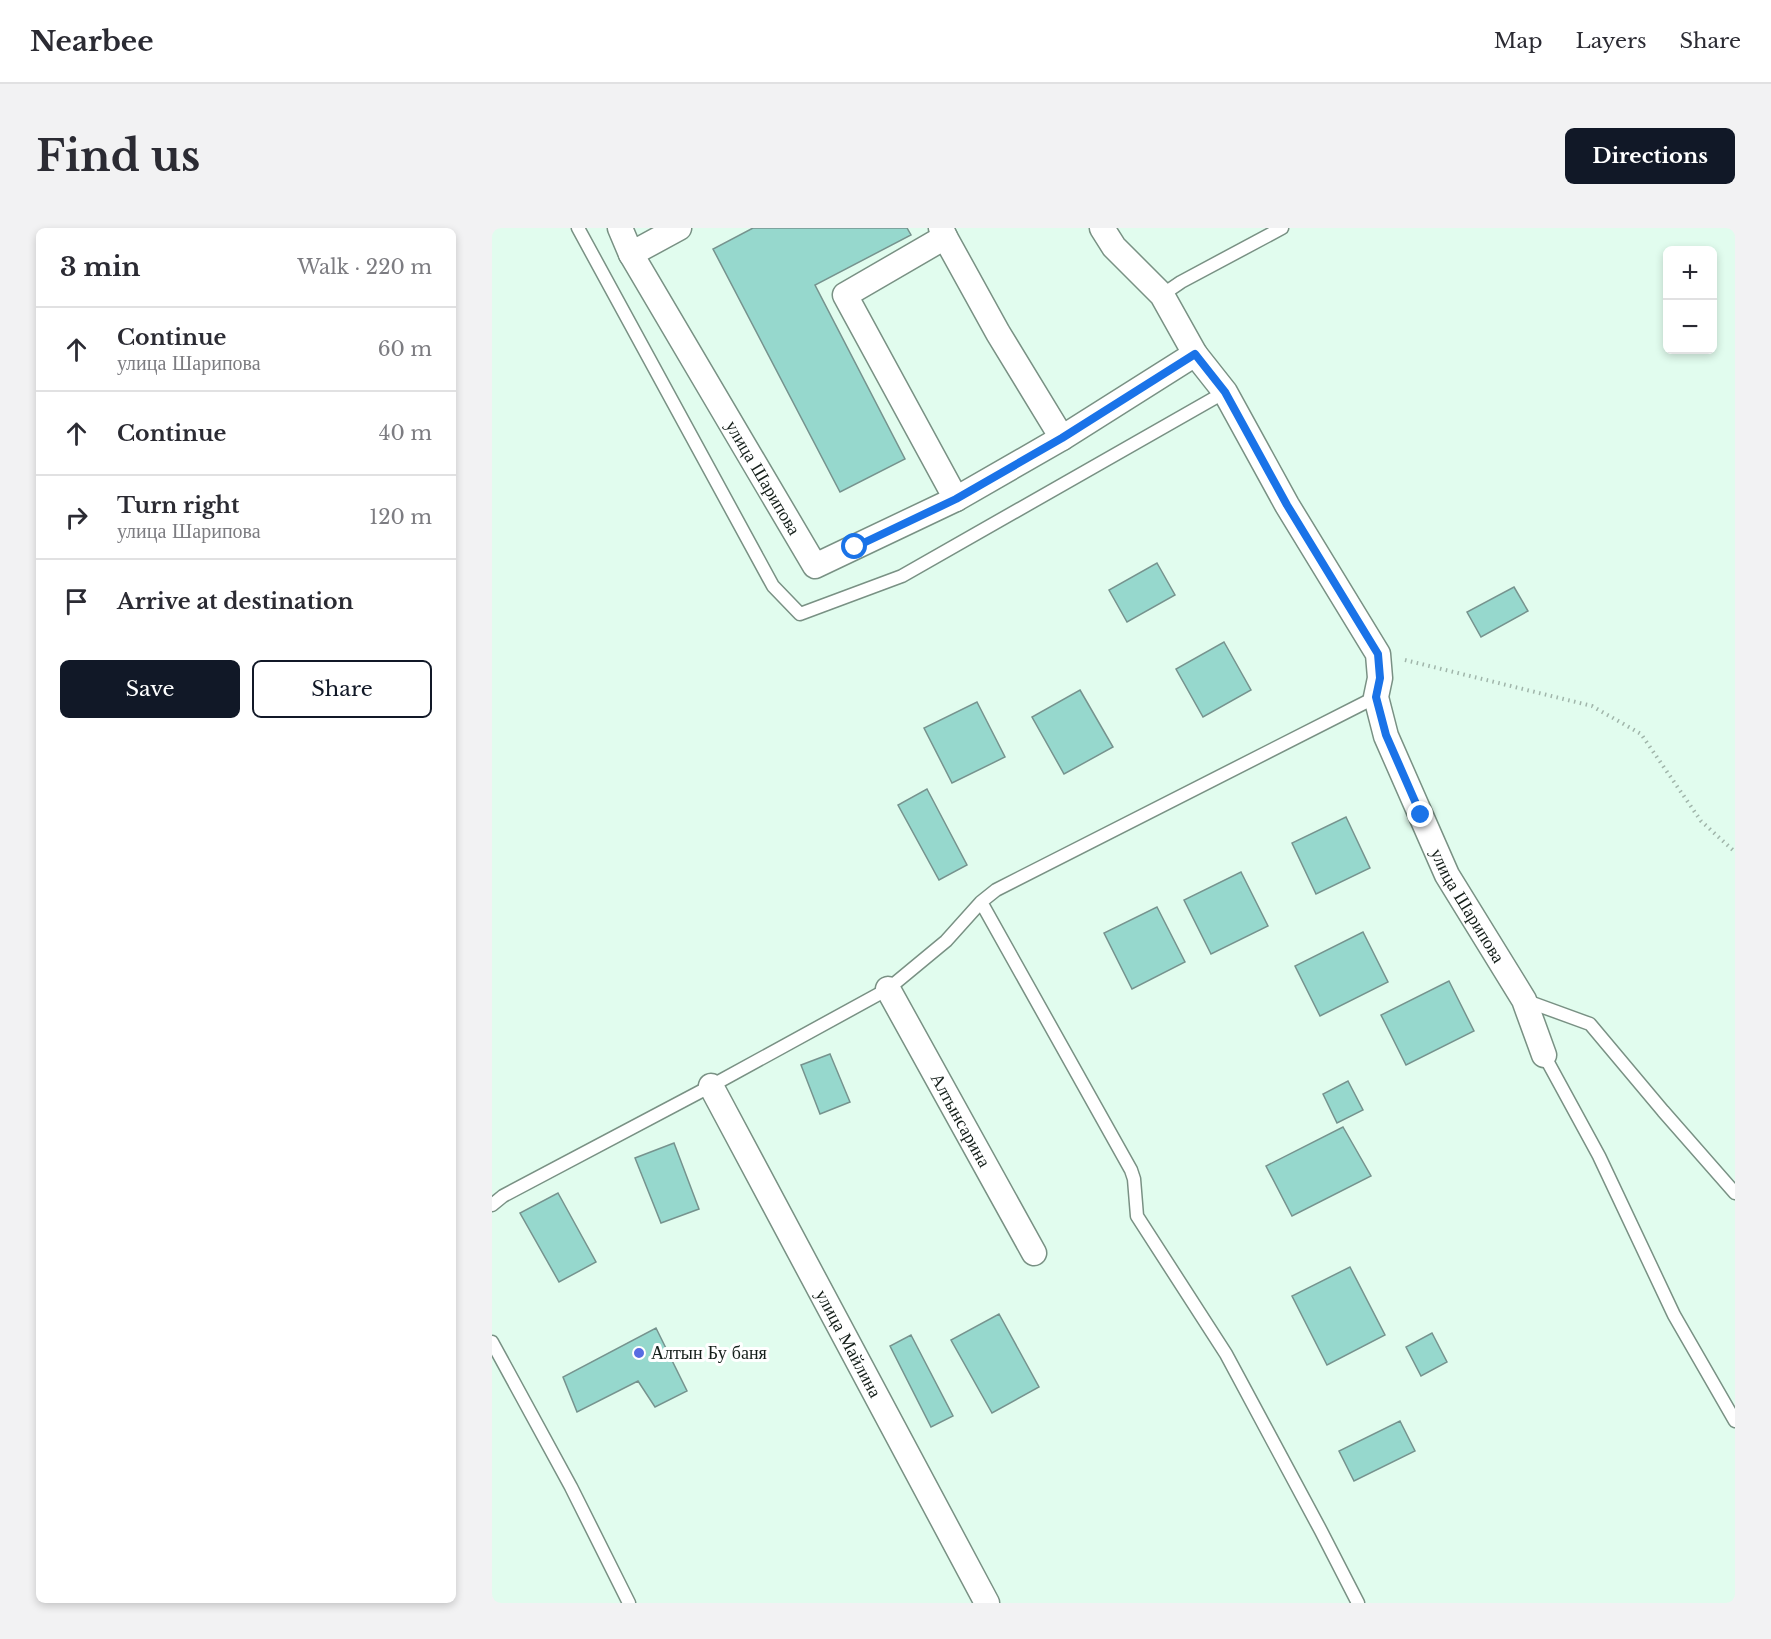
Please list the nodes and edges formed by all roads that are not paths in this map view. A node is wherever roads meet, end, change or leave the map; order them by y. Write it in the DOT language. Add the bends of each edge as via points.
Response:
graph roads {
  1 [pos="578,228"];
  2 [pos="620,228"];
  3 [pos="679,228"];
  4 [pos="1102,228"];
  5 [pos="1282,228"];
  6 [pos="943,233"];
  7 [pos="631,254"];
  8 [pos="1162,296"];
  9 [pos="1195,354"];
  10 [pos="1225,392"];
  11 [pos="1062,438"];
  12 [pos="956,499"];
  13 [pos="1376,697"];
  14 [pos="981,902"];
  15 [pos="888,989"];
  16 [pos="1524,1000"];
  17 [pos="1544,1055"];
  18 [pos="711,1086"];
  19 [pos="1735,1193"];
  20 [pos="492,1205"];
  21 [pos="1034,1253"];
  22 [pos="492,1342"];
  23 [pos="1735,1421"];
  24 [pos="629,1603"];
  25 [pos="987,1603"];
  26 [pos="1358,1603"];
  1 -- 10 [label="lane" via="773,586 800,614 902,576"];
  2 -- 7 [label="street, улица Шарипова"];
  3 -- 7 [label="street"];
  4 -- 8 [label="street, улица Шарипова" via="1113,247"];
  5 -- 8 [label="lane"];
  6 -- 11 [label="street"];
  6 -- 12 [label="street" via="844,295"];
  7 -- 12 [label="street, улица Шарипова" via="815,566"];
  8 -- 9 [label="street, улица Шарипова"];
  9 -- 10 [label="street, улица Шарипова"];
  9 -- 11 [label="street, улица Шарипова"];
  10 -- 13 [label="street, улица Шарипова" via="1287,505 1378,654 1380,678"];
  11 -- 12 [label="street, улица Шарипова"];
  13 -- 14 [label="lane" via="996,890"];
  13 -- 16 [label="street, улица Шарипова" via="1386,735 1447,875"];
  14 -- 15 [label="lane" via="946,941"];
  14 -- 26 [label="lane" via="1131,1170 1137,1216 1226,1354"];
  15 -- 18 [label="lane"];
  15 -- 21 [label="street, Алтынсарина"];
  16 -- 17 [label="street, улица Шарипова"];
  16 -- 19 [label="lane" via="1590,1024"];
  17 -- 23 [label="lane" via="1599,1156 1674,1315"];
  18 -- 20 [label="lane"];
  18 -- 25 [label="street, улица Майлина"];
  22 -- 24 [label="lane"];
}
